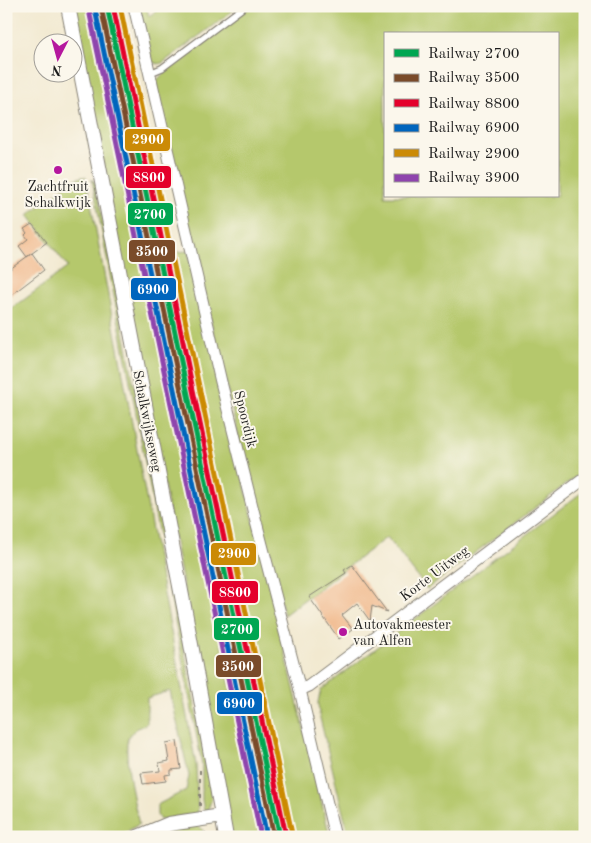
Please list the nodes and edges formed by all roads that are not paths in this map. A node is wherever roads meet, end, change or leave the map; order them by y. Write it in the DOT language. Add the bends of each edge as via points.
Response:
graph roads {
  1 [pos="68,6"];
  2 [pos="134,6"];
  3 [pos="245,6"];
  4 [pos="150,73"];
  5 [pos="585,478"];
  6 [pos="300,690"];
  7 [pos="222,816"];
  8 [pos="138,837"];
  9 [pos="226,837"];
  10 [pos="335,837"];
  1 -- 7 [label="street, Schalkwijkseweg"];
  2 -- 4 [label="street, Spoordijk"];
  3 -- 4 [label="lane" via="162,68"];
  4 -- 6 [label="street, Spoordijk" via="249,495"];
  5 -- 6 [label="street, Korte Uitweg"];
  6 -- 10 [label="street, Spoordijk"];
  7 -- 8 [label="street" via="169,824"];
  7 -- 9 [label="street, Schalkwijkseweg"];
}
